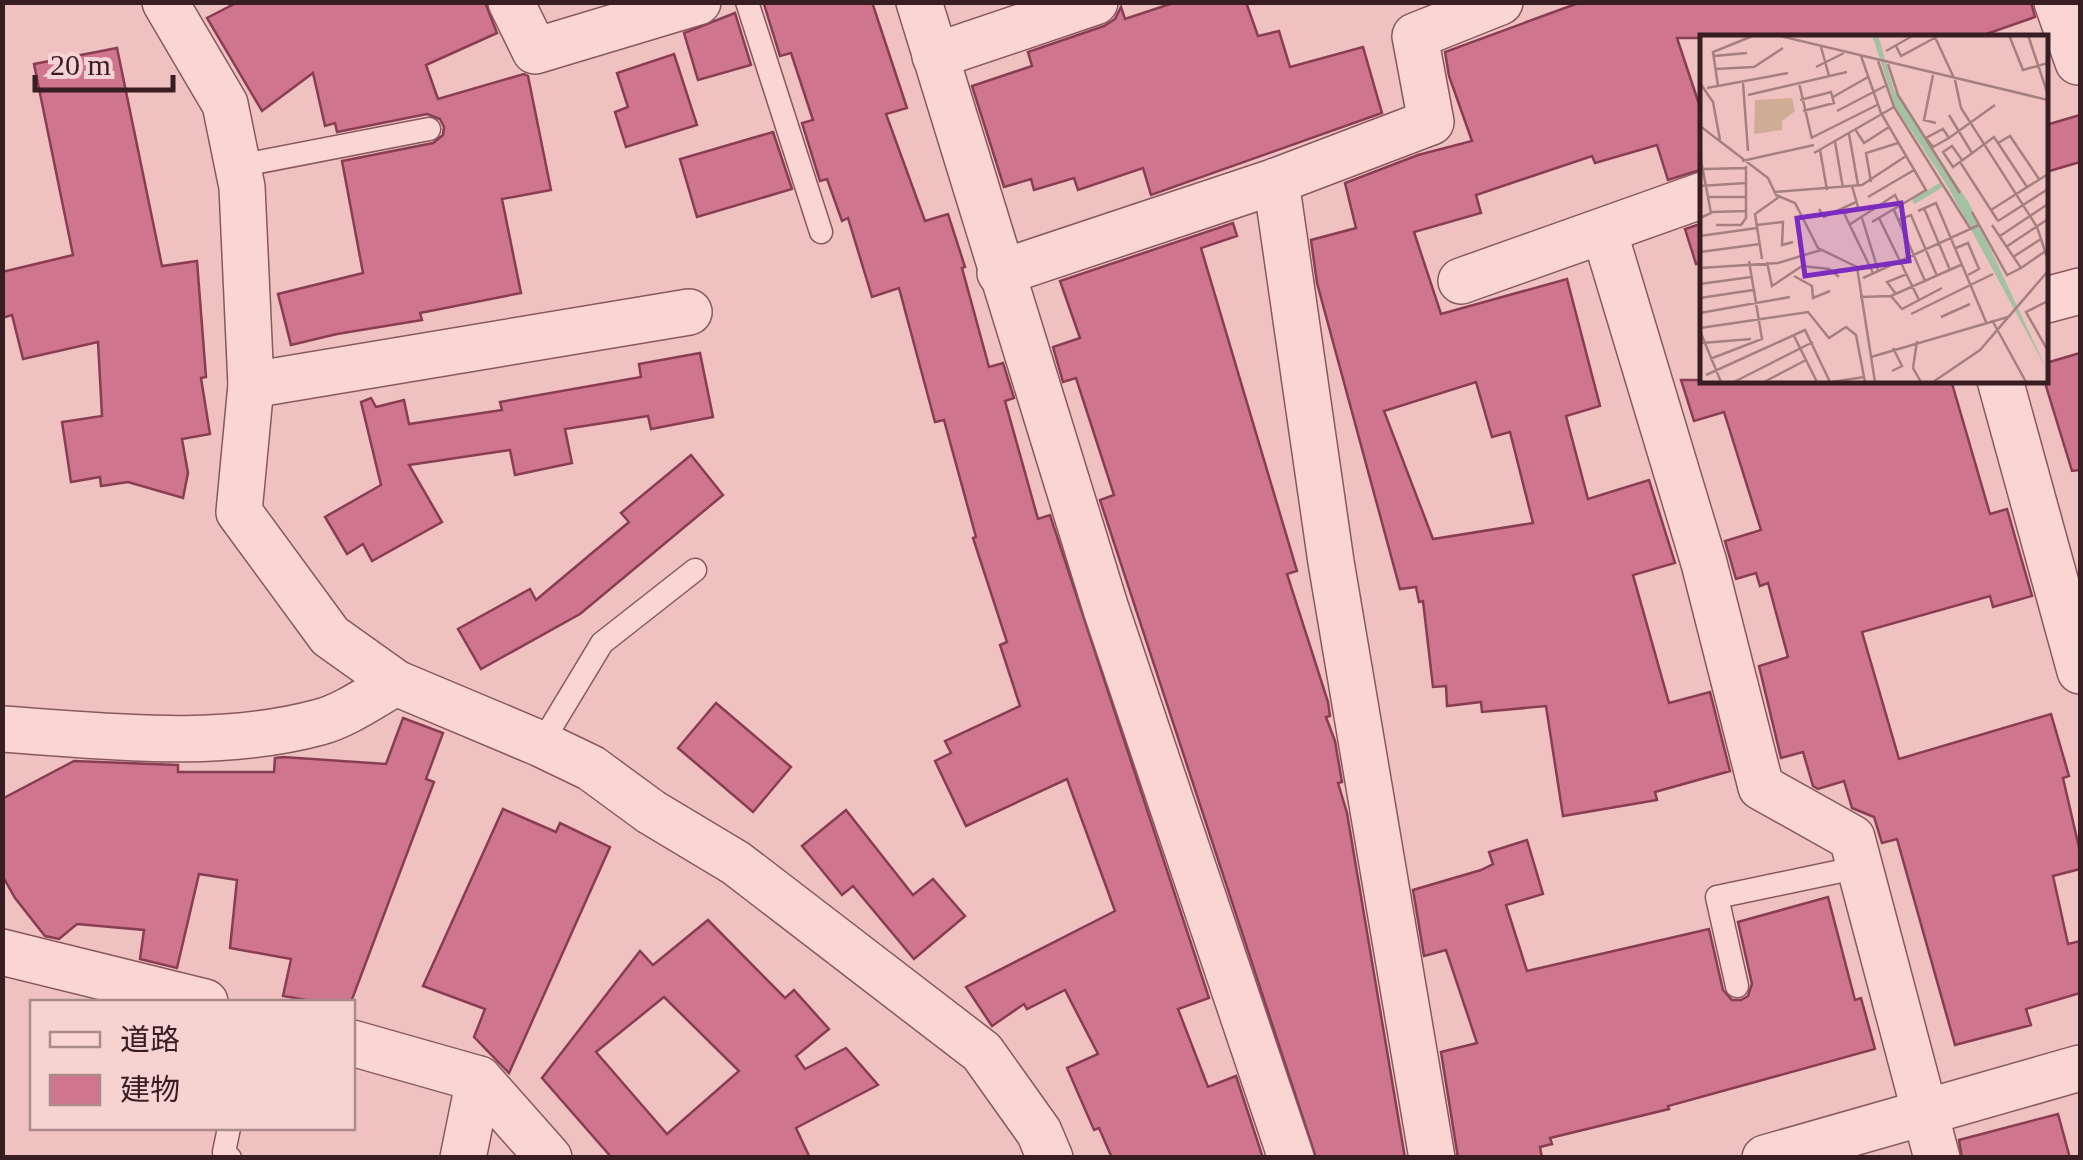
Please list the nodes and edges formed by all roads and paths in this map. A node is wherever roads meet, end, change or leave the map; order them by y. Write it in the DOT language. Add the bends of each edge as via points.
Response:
graph roads {
  1 [pos="511,2"];
  2 [pos="698,2"];
  3 [pos="746,2"];
  4 [pos="919,2"];
  5 [pos="1094,2"];
  6 [pos="1500,2"];
  7 [pos="2056,2"];
  8 [pos="171,4"];
  9 [pos="936,56"];
  10 [pos="2068,66"];
  11 [pos="428,129"];
  12 [pos="238,166"];
  13 [pos="1276,181"];
  14 [pos="1700,197"];
  15 [pos="1604,230"];
  16 [pos="821,232"];
  17 [pos="1000,273"];
  18 [pos="1461,282"];
  19 [pos="2080,291"];
  20 [pos="2048,299"];
  21 [pos="689,312"];
  22 [pos="2001,382"];
  23 [pos="251,385"];
  24 [pos="694,570"];
  25 [pos="2080,672"];
  26 [pos="396,683"];
  27 [pos="2,729"];
  28 [pos="541,744"];
  29 [pos="1860,866"];
  30 [pos="2,952"];
  31 [pos="1737,986"];
  32 [pos="197,1000"];
  33 [pos="355,1044"];
  34 [pos="2080,1068"];
  35 [pos="479,1079"];
  36 [pos="1924,1113"];
  37 [pos="228,1130"];
  38 [pos="230,1158"];
  39 [pos="463,1158"];
  40 [pos="549,1158"];
  41 [pos="1050,1158"];
  42 [pos="1291,1158"];
  43 [pos="1432,1158"];
  44 [pos="1765,1158"];
  45 [pos="1937,1158"];
  1 -- 2 [label="street" via="535,51"];
  3 -- 16 [label="lane"];
  4 -- 9 [label="street"];
  5 -- 9 [label="street"];
  6 -- 13 [label="street" via="1415,36 1431,122"];
  7 -- 10 [label="street"];
  8 -- 12 [label="street" via="225,104"];
  9 -- 17 [label="street"];
  11 -- 12 [label="lane"];
  12 -- 23 [label="street"];
  13 -- 17 [label="street"];
  13 -- 43 [label="street" via="1331,562"];
  14 -- 15 [label="street"];
  15 -- 18 [label="street"];
  15 -- 29 [label="street" via="1704,563 1760,787 1852,838"];
  17 -- 42 [label="street"];
  19 -- 20 [label="street"];
  21 -- 23 [label="street"];
  22 -- 25 [label="street"];
  23 -- 26 [label="street" via="240,512 330,636"];
  24 -- 28 [label="lane" via="602,644"];
  26 -- 27 [label="street" via="324,721 260,734 165,739"];
  26 -- 28 [label="street"];
  28 -- 41 [label="street" via="590,768 736,863 982,1052"];
  29 -- 31 [label="lane" via="1717,897"];
  29 -- 36 [label="street"];
  30 -- 32 [label="street"];
  33 -- 35 [label="street"];
  34 -- 36 [label="street"];
  35 -- 39 [label="street"];
  35 -- 40 [label="street"];
  36 -- 44 [label="street"];
  36 -- 45 [label="street"];
  37 -- 38 [label="lane" via="224,1152"];
}
